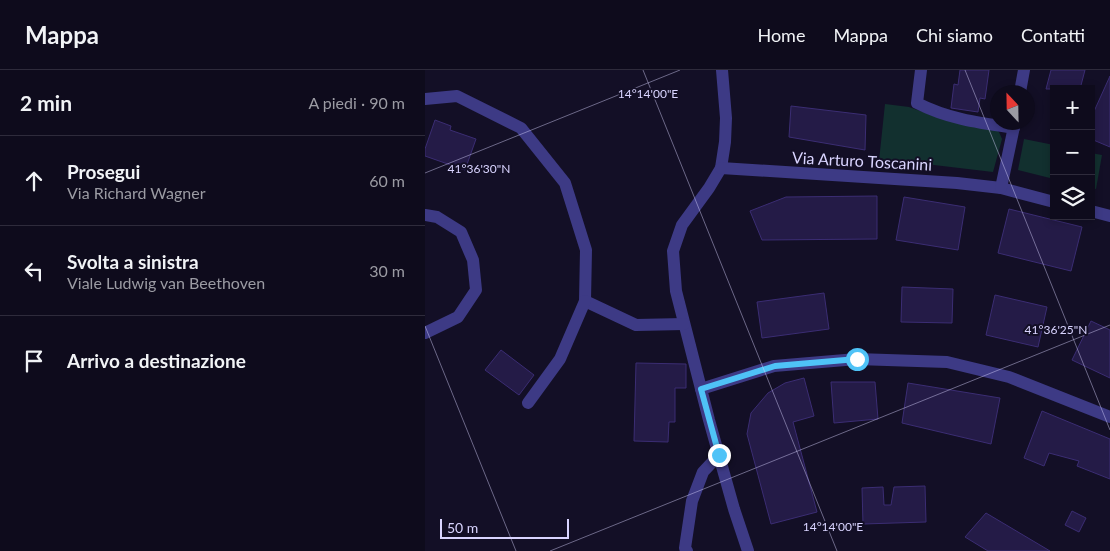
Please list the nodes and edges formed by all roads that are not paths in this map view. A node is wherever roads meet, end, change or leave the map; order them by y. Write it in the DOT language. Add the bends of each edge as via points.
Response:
graph roads {
  1 [pos="723,70"];
  2 [pos="921,70"];
  3 [pos="1024,70"];
  4 [pos="1021,85"];
  5 [pos="425,98"];
  6 [pos="990,124"];
  7 [pos="1013,130"];
  8 [pos="721,168"];
  9 [pos="1001,188"];
  10 [pos="1050,201"];
  11 [pos="1095,212"];
  12 [pos="425,215"];
  13 [pos="1110,216"];
  14 [pos="585,301"];
  15 [pos="684,324"];
  16 [pos="425,333"];
  17 [pos="701,389"];
  18 [pos="528,403"];
  19 [pos="1110,417"];
  20 [pos="719,455"];
  21 [pos="687,551"];
  22 [pos="748,551"];
  1 -- 8 [label="street" via="726,118"];
  2 -- 6 [label="street" via="917,103 976,123"];
  3 -- 4 [label="street"];
  5 -- 14 [label="street" via="457,96 521,128 554,169 565,183 586,250"];
  7 -- 9 [label="street"];
  8 -- 9 [label="street, Via Arturo Toscanini"];
  8 -- 15 [label="street" via="682,225 673,251 676,291"];
  9 -- 10 [label="street, Via Arturo Toscanini"];
  11 -- 13 [label="street"];
  12 -- 16 [label="street" via="437,217 461,232 473,260 476,290 458,317"];
  14 -- 15 [label="street" via="636,324"];
  14 -- 18 [label="street" via="559,359"];
  15 -- 17 [label="street"];
  17 -- 19 [label="street" via="775,366 857,359 947,362 1009,377"];
  17 -- 20 [label="street"];
  20 -- 21 [label="street" via="703,472 692,501"];
  20 -- 22 [label="street"];
}
